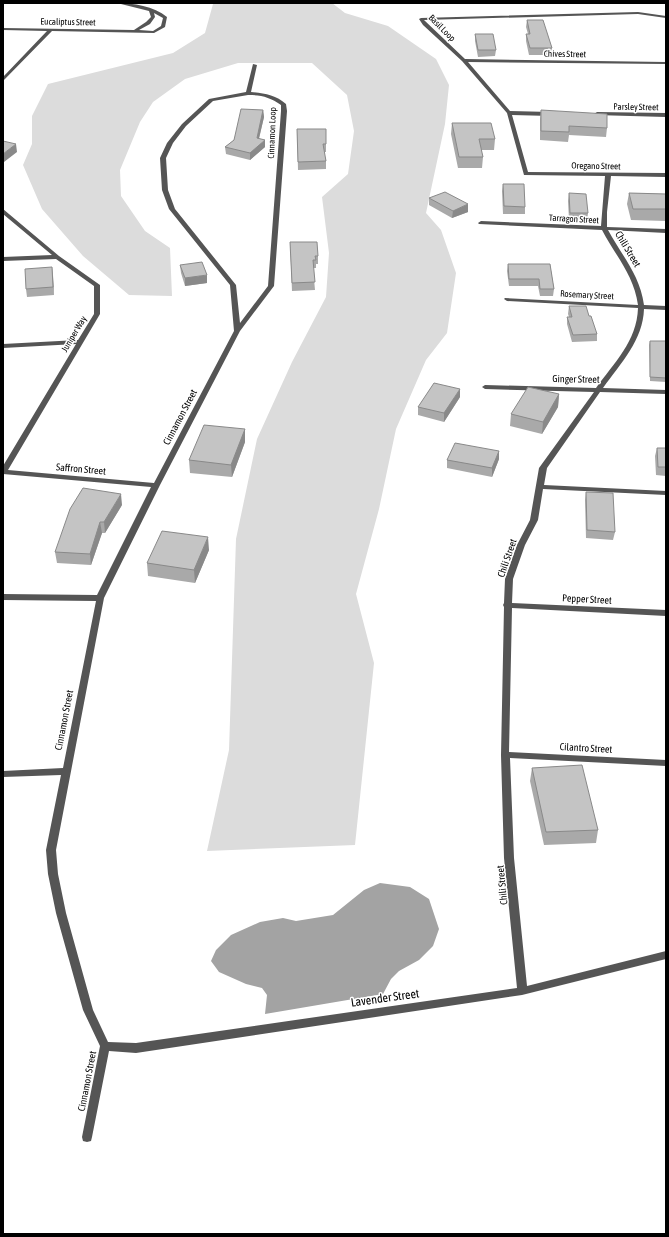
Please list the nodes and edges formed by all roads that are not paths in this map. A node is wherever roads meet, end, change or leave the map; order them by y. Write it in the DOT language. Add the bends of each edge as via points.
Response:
graph roads {
  1 [pos="119,3"];
  2 [pos="151,10"];
  3 [pos="666,17"];
  4 [pos="3,29"];
  5 [pos="51,30"];
  6 [pos="134,32"];
  7 [pos="464,60"];
  8 [pos="666,63"];
  9 [pos="255,65"];
  10 [pos="6,75"];
  11 [pos="3,80"];
  12 [pos="248,93"];
  13 [pos="509,113"];
  14 [pos="555,114"];
  15 [pos="594,114"];
  16 [pos="666,115"];
  17 [pos="526,174"];
  18 [pos="608,175"];
  19 [pos="666,175"];
  20 [pos="3,211"];
  21 [pos="481,223"];
  22 [pos="604,229"];
  23 [pos="666,231"];
  24 [pos="57,257"];
  25 [pos="3,260"];
  26 [pos="507,299"];
  27 [pos="642,307"];
  28 [pos="666,308"];
  29 [pos="237,331"];
  30 [pos="79,342"];
  31 [pos="3,346"];
  32 [pos="485,387"];
  33 [pos="598,389"];
  34 [pos="666,392"];
  35 [pos="3,472"];
  36 [pos="156,485"];
  37 [pos="539,487"];
  38 [pos="666,493"];
  39 [pos="3,597"];
  40 [pos="100,598"];
  41 [pos="508,605"];
  42 [pos="666,613"];
  43 [pos="505,754"];
  44 [pos="666,763"];
  45 [pos="66,771"];
  46 [pos="3,774"];
  47 [pos="666,955"];
  48 [pos="522,991"];
  49 [pos="105,1046"];
  50 [pos="87,1137"];
  1 -- 2 [label="street, Eucaliptus Street"];
  2 -- 6 [label="street" via="153,17"];
  2 -- 6 [label="street, Eucaliptus Street" via="165,17 163,27 154,32"];
  3 -- 7 [label="street, Basil Loop" via="638,13 421,19"];
  4 -- 5 [label="street, Eucaliptus Street"];
  5 -- 6 [label="street, Eucaliptus Street"];
  5 -- 10 [label="street"];
  7 -- 8 [label="street, Chives Street"];
  7 -- 13 [label="street, Basil Loop"];
  9 -- 12 [label="street"];
  10 -- 11 [label="street"];
  12 -- 29 [label="street, Cinnamon Loop" via="274,98 283,104 284,111 271,286"];
  12 -- 29 [label="street, Cinnamon Loop" via="211,100 184,125 162,158 165,190 172,209 233,285"];
  13 -- 14 [label="street"];
  13 -- 17 [label="street, Basil Loop"];
  15 -- 16 [label="street, Parsley Street"];
  17 -- 18 [label="street, Oregano Street"];
  18 -- 19 [label="street, Oregano Street"];
  18 -- 22 [label="street, Chili Street"];
  20 -- 24 [label="street, Juniper Way"];
  21 -- 22 [label="street, Tarragon Street"];
  22 -- 23 [label="street, Tarragon Street"];
  22 -- 27 [label="street, Chili Street" via="630,268"];
  24 -- 25 [label="street"];
  24 -- 30 [label="street, Juniper Way" via="97,285 97,314"];
  26 -- 27 [label="street, Rosemary Street"];
  27 -- 28 [label="street, Rosemary Street"];
  27 -- 33 [label="street, Chili Street" via="640,327 634,340"];
  29 -- 36 [label="street, Cinnamon Street"];
  30 -- 31 [label="street"];
  30 -- 35 [label="street, Juniper Way"];
  32 -- 33 [label="street, Ginger Street"];
  33 -- 34 [label="street, Ginger Street"];
  33 -- 37 [label="street, Chili Street" via="543,468"];
  35 -- 36 [label="street, Saffron Street"];
  36 -- 40 [label="street, Cinnamon Street"];
  37 -- 38 [label="street"];
  37 -- 41 [label="street, Chili Street" via="534,520 521,545 509,579"];
  39 -- 40 [label="street"];
  40 -- 45 [label="street, Cinnamon Street"];
  41 -- 42 [label="street, Pepper Street"];
  41 -- 43 [label="street, Chili Street"];
  43 -- 44 [label="street, Cilantro Street"];
  43 -- 48 [label="street, Chili Street" via="509,858"];
  45 -- 46 [label="street"];
  45 -- 49 [label="street, Cinnamon Street" via="51,850 53,874 88,1010"];
  47 -- 48 [label="street, Lavender Street"];
  48 -- 49 [label="street, Lavender Street" via="136,1048"];
  49 -- 50 [label="street, Cinnamon Street"];
}
